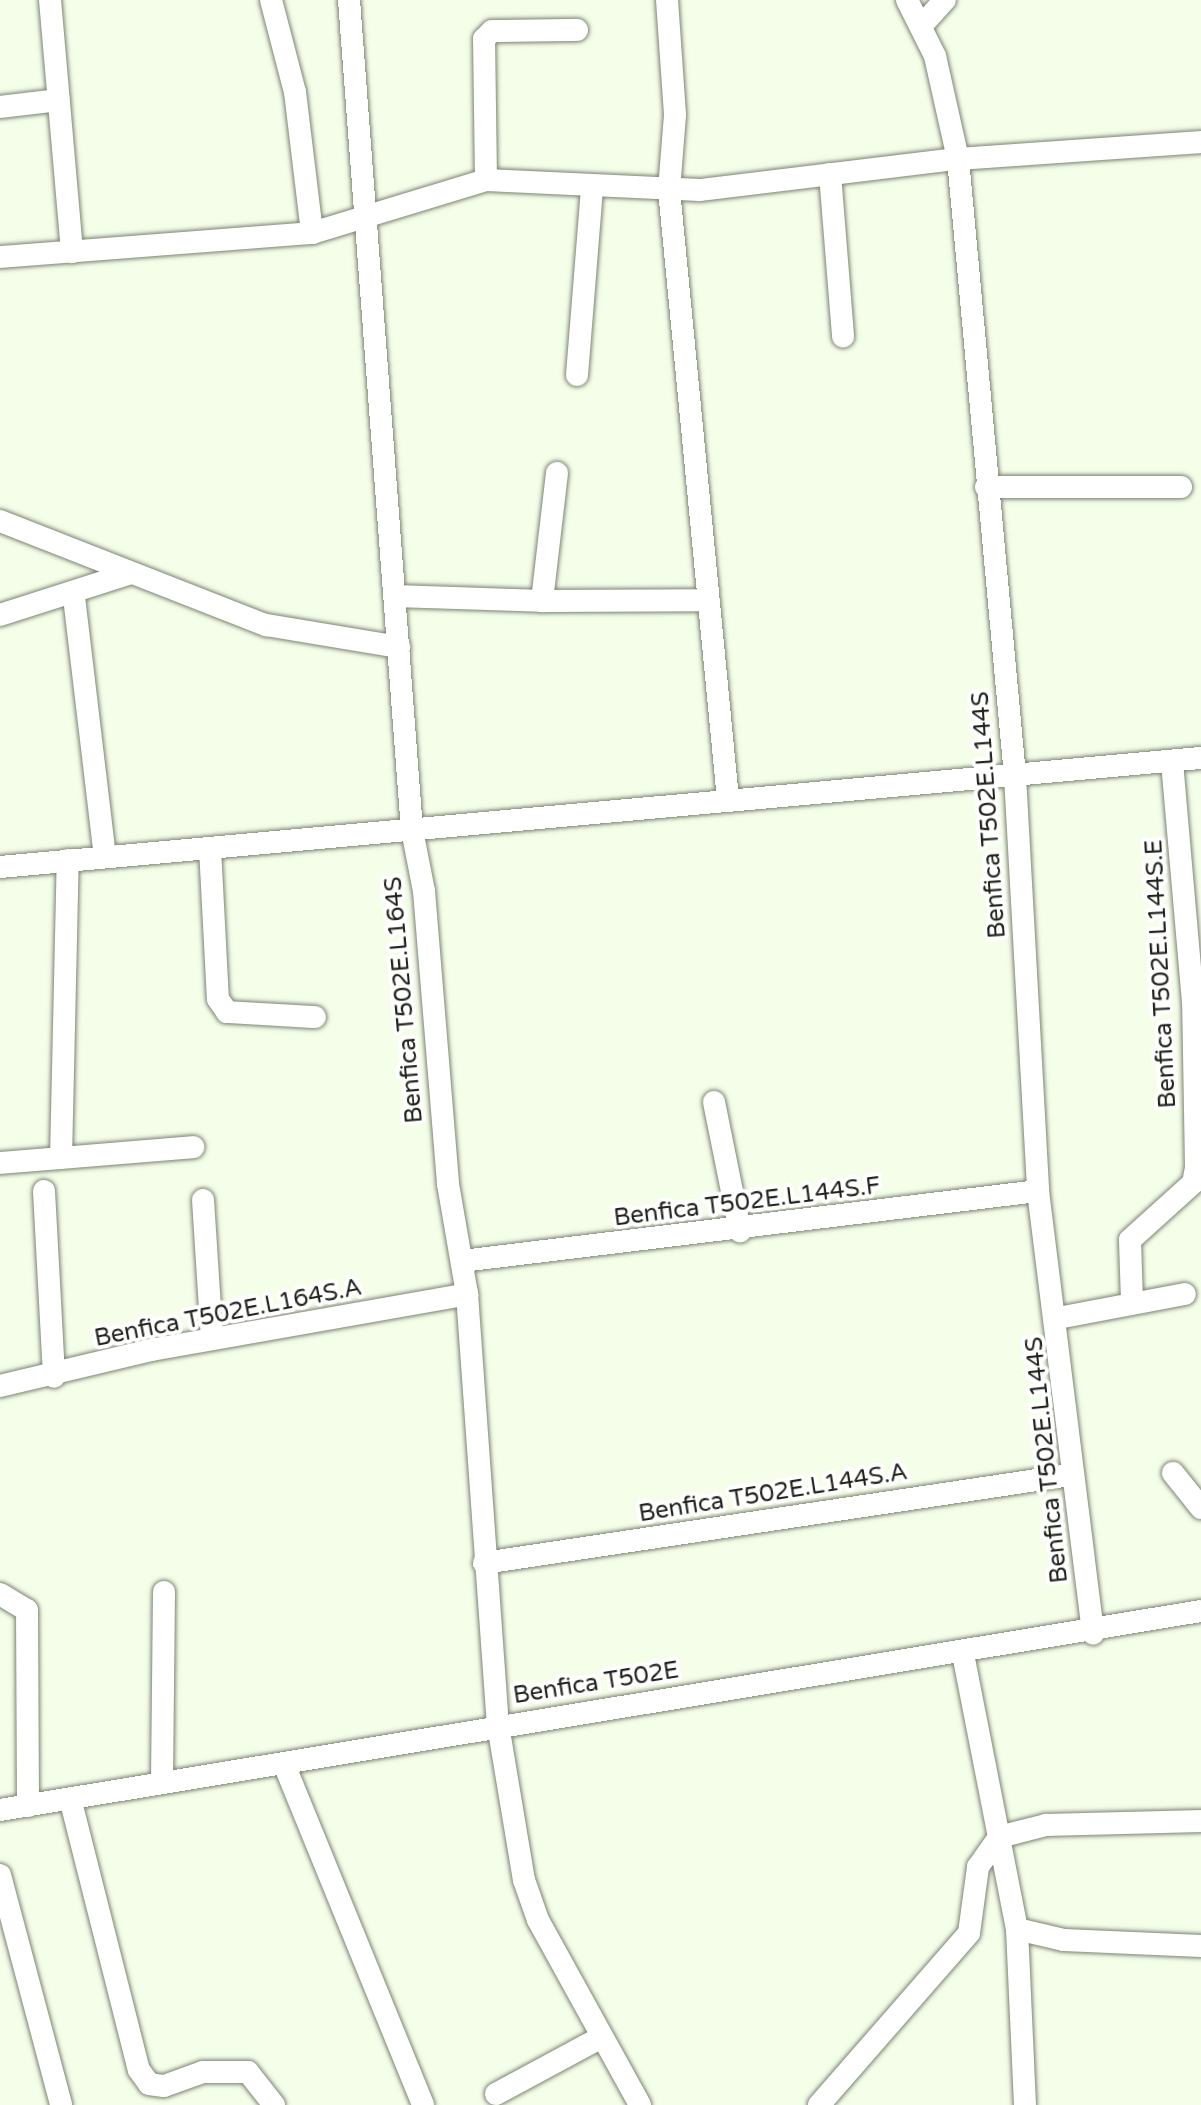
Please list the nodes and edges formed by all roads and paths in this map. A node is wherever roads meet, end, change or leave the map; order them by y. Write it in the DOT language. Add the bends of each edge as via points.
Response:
graph roads {
  1 [pos="50,0"];
  2 [pos="271,0"];
  3 [pos="349,0"];
  4 [pos="667,0"];
  5 [pos="907,0"];
  6 [pos="945,0"];
  7 [pos="924,23"];
  8 [pos="577,30"];
  9 [pos="59,100"];
  10 [pos="0,107"];
  11 [pos="1201,142"];
  12 [pos="958,159"];
  13 [pos="830,174"];
  14 [pos="486,180"];
  15 [pos="592,187"];
  16 [pos="669,190"];
  17 [pos="367,221"];
  18 [pos="312,233"];
  19 [pos="72,252"];
  20 [pos="0,257"];
  21 [pos="843,336"];
  22 [pos="577,375"];
  23 [pos="557,473"];
  24 [pos="986,487"];
  25 [pos="1181,487"];
  26 [pos="0,521"];
  27 [pos="128,574"];
  28 [pos="395,596"];
  29 [pos="74,597"];
  30 [pos="708,600"];
  31 [pos="542,601"];
  32 [pos="0,615"];
  33 [pos="399,647"];
  34 [pos="1201,758"];
  35 [pos="1172,761"];
  36 [pos="1015,776"];
  37 [pos="728,799"];
  38 [pos="412,830"];
  39 [pos="210,848"];
  40 [pos="105,856"];
  41 [pos="68,860"];
  42 [pos="0,867"];
  43 [pos="1197,1001"];
  44 [pos="315,1017"];
  45 [pos="714,1102"];
  46 [pos="193,1147"];
  47 [pos="61,1158"];
  48 [pos="0,1163"];
  49 [pos="44,1191"];
  50 [pos="1038,1191"];
  51 [pos="203,1200"];
  52 [pos="740,1231"];
  53 [pos="462,1261"];
  54 [pos="467,1294"];
  55 [pos="1185,1294"];
  56 [pos="1132,1301"];
  57 [pos="1058,1318"];
  58 [pos="212,1339"];
  59 [pos="54,1377"];
  60 [pos="0,1386"];
  61 [pos="1173,1473"];
  62 [pos="1070,1475"];
  63 [pos="1201,1508"];
  64 [pos="484,1563"];
  65 [pos="164,1592"];
  66 [pos="0,1594"];
  67 [pos="1201,1611"];
  68 [pos="1093,1634"];
  69 [pos="963,1654"];
  70 [pos="498,1725"];
  71 [pos="284,1764"];
  72 [pos="162,1781"];
  73 [pos="71,1802"];
  74 [pos="28,1806"];
  75 [pos="0,1810"];
  76 [pos="1201,1821"];
  77 [pos="999,1837"];
  78 [pos="0,1875"];
  79 [pos="1017,1929"];
  80 [pos="1201,1946"];
  81 [pos="600,2038"];
  82 [pos="496,2094"];
  83 [pos="61,2105"];
  84 [pos="274,2105"];
  85 [pos="423,2105"];
  86 [pos="640,2105"];
  87 [pos="819,2105"];
  88 [pos="1025,2105"];
  1 -- 9 [label="street"];
  2 -- 18 [label="street" via="295,92"];
  3 -- 17 [label="street, Benfica T502E.L164S"];
  4 -- 16 [label="street" via="675,115"];
  5 -- 7 [label="street, Benfica T502E.L144S"];
  6 -- 7 [label="street"];
  7 -- 12 [label="street, Benfica T502E.L144S"];
  8 -- 14 [label="street" via="492,31 484,39"];
  9 -- 10 [label="street"];
  9 -- 19 [label="street"];
  11 -- 12 [label="street"];
  12 -- 13 [label="street"];
  12 -- 24 [label="street, Benfica T502E.L144S"];
  13 -- 16 [label="street"];
  13 -- 21 [label="street"];
  14 -- 15 [label="street"];
  14 -- 17 [label="street"];
  15 -- 16 [label="street"];
  15 -- 22 [label="street"];
  16 -- 30 [label="street"];
  17 -- 18 [label="street"];
  17 -- 28 [label="street, Benfica T502E.L164S"];
  18 -- 19 [label="street"];
  19 -- 20 [label="street"];
  23 -- 31 [label="street"];
  24 -- 25 [label="street"];
  24 -- 36 [label="street, Benfica T502E.L144S"];
  26 -- 27 [label="street" via="79,548"];
  27 -- 29 [label="street"];
  27 -- 33 [label="street" via="266,625"];
  28 -- 31 [label="street"];
  28 -- 33 [label="street, Benfica T502E.L164S"];
  29 -- 32 [label="street"];
  29 -- 40 [label="street"];
  30 -- 31 [label="street"];
  30 -- 37 [label="street"];
  33 -- 38 [label="street, Benfica T502E.L164S"];
  34 -- 35 [label="street"];
  35 -- 36 [label="street"];
  35 -- 43 [label="street, Benfica T502E.L144S.E"];
  36 -- 37 [label="street"];
  36 -- 50 [label="street, Benfica T502E.L144S"];
  37 -- 38 [label="street"];
  38 -- 39 [label="street"];
  38 -- 53 [label="street, Benfica T502E.L164S"];
  39 -- 40 [label="street"];
  39 -- 44 [label="street" via="218,999 237,1014"];
  40 -- 41 [label="street"];
  41 -- 42 [label="street"];
  41 -- 47 [label="street"];
  43 -- 56 [label="street, Benfica T502E.L144S.E" via="1193,1183 1130,1240"];
  45 -- 52 [label="street"];
  46 -- 47 [label="street"];
  47 -- 48 [label="street"];
  49 -- 59 [label="street"];
  50 -- 52 [label="street, Benfica T502E.L144S.F"];
  50 -- 57 [label="street, Benfica T502E.L144S"];
  51 -- 58 [label="street"];
  52 -- 53 [label="street, Benfica T502E.L144S.F"];
  53 -- 54 [label="street, Benfica T502E.L164S"];
  54 -- 58 [label="street, Benfica T502E.L164S.A"];
  54 -- 64 [label="street, Benfica T502E.L164S"];
  55 -- 56 [label="street"];
  56 -- 57 [label="street"];
  57 -- 62 [label="street, Benfica T502E.L144S"];
  58 -- 59 [label="street, Benfica T502E.L164S.A"];
  59 -- 60 [label="street, Benfica T502E.L164S.A"];
  61 -- 63 [label="street"];
  62 -- 64 [label="street, Benfica T502E.L144S.A"];
  62 -- 68 [label="street, Benfica T502E.L144S"];
  64 -- 70 [label="street, Benfica T502E.L164S"];
  65 -- 72 [label="street"];
  66 -- 74 [label="street" via="27,1610"];
  67 -- 68 [label="street, Benfica T502E"];
  68 -- 69 [label="street, Benfica T502E"];
  69 -- 70 [label="street, Benfica T502E"];
  69 -- 77 [label="street"];
  70 -- 71 [label="street, Benfica T502E"];
  70 -- 81 [label="street, Benfica T502E.L164S" via="524,1880 562,1972"];
  71 -- 72 [label="street, Benfica T502E"];
  71 -- 85 [label="street"];
  72 -- 73 [label="street, Benfica T502E"];
  73 -- 74 [label="street, Benfica T502E"];
  73 -- 84 [label="street" via="139,2070 149,2084 164,2086 203,2072 248,2072"];
  74 -- 75 [label="street, Benfica T502E"];
  76 -- 77 [label="street" via="1046,1825"];
  77 -- 79 [label="street"];
  77 -- 87 [label="street" via="978,1867 969,1933"];
  78 -- 83 [label="street"];
  79 -- 80 [label="street" via="1064,1940"];
  79 -- 88 [label="street"];
  81 -- 82 [label="street"];
  81 -- 86 [label="street, Benfica T502E.L164S"];
}
